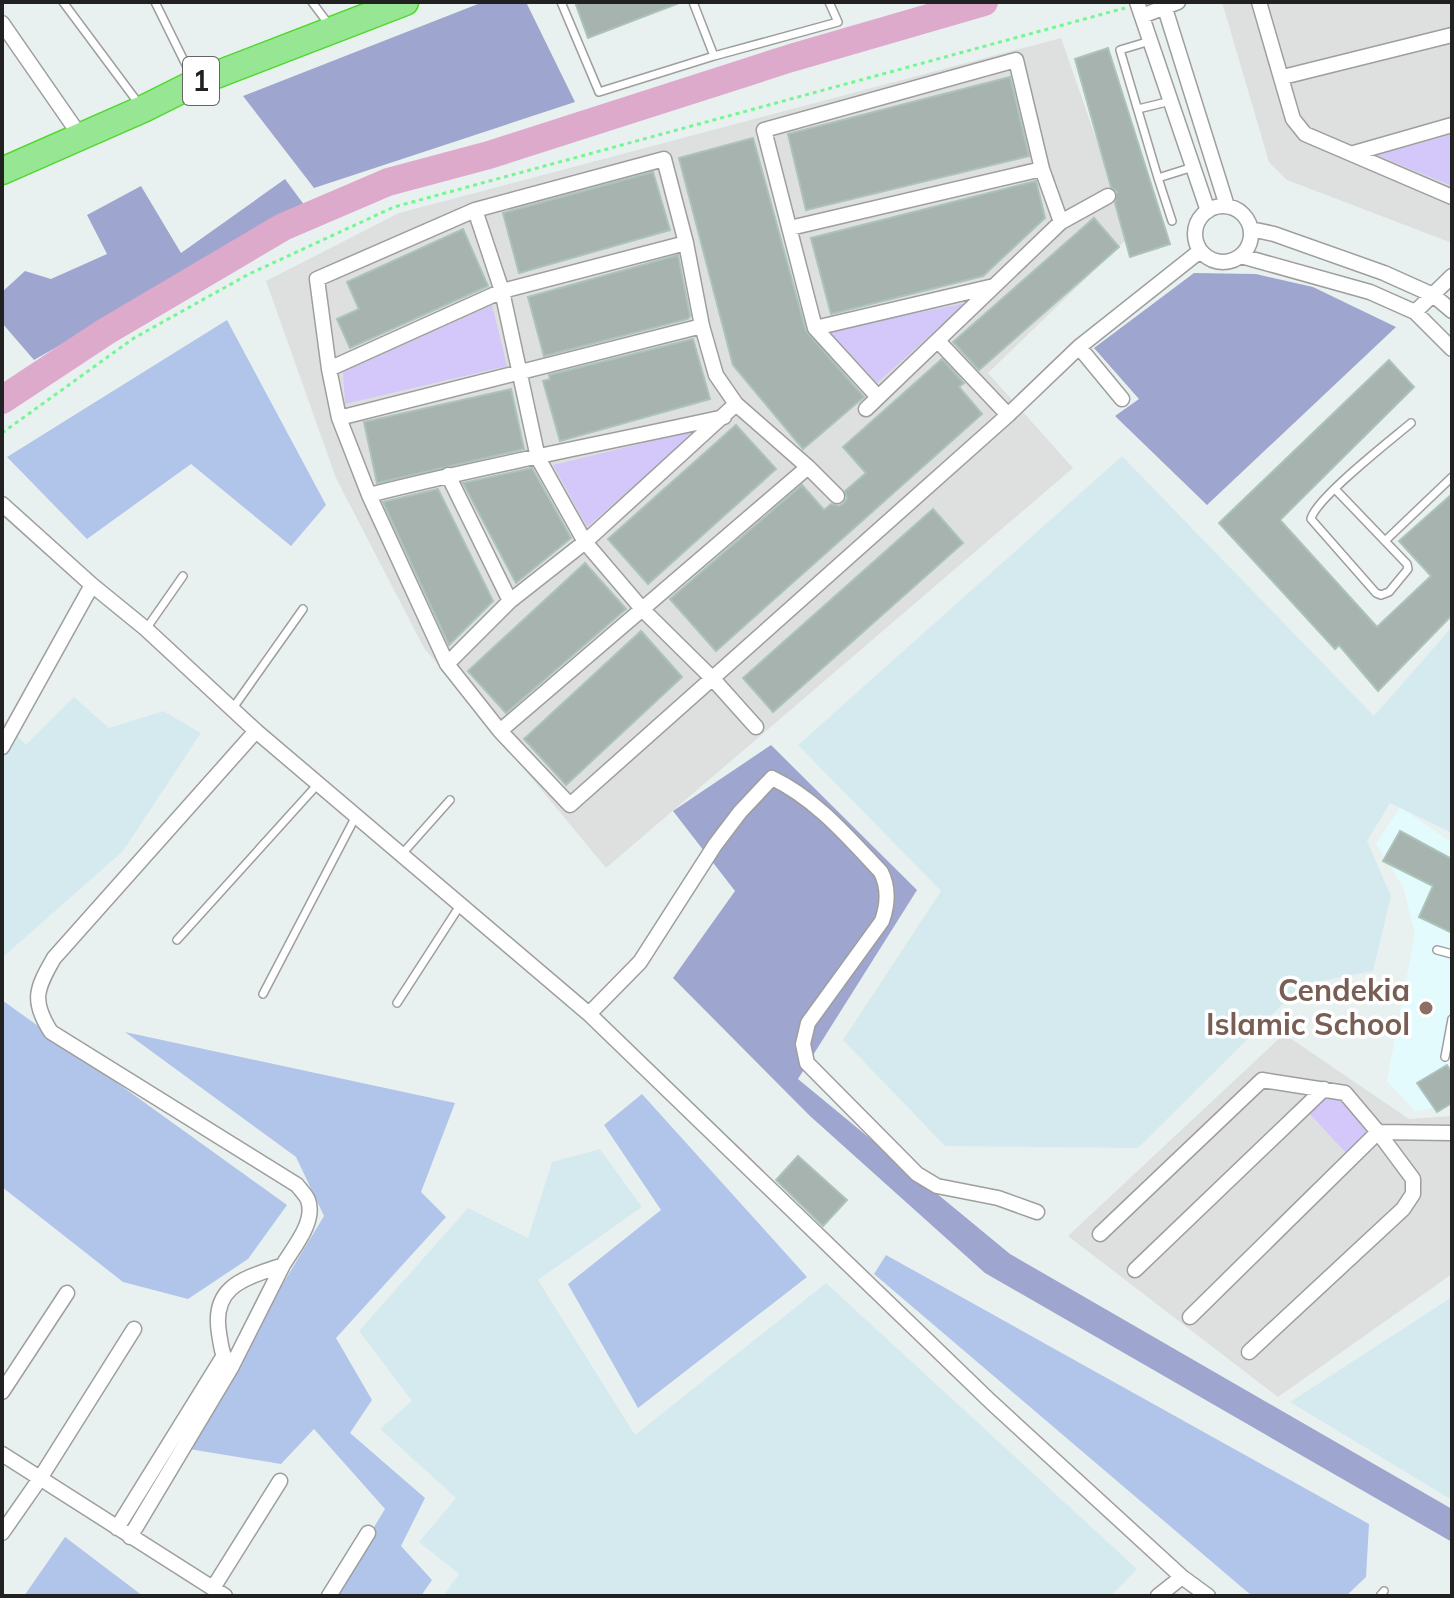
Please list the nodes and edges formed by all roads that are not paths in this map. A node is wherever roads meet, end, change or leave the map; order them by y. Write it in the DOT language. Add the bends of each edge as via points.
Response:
graph roads {
  1 [pos="63,2"];
  2 [pos="155,2"];
  3 [pos="312,2"];
  4 [pos="405,2"];
  5 [pos="561,2"];
  6 [pos="693,2"];
  7 [pos="829,2"];
  8 [pos="1259,2"];
  9 [pos="1168,3"];
  10 [pos="1139,8"];
  11 [pos="2,23"];
  12 [pos="333,31"];
  13 [pos="1452,35"];
  14 [pos="1150,41"];
  15 [pos="714,56"];
  16 [pos="1283,77"];
  17 [pos="195,83"];
  18 [pos="1171,101"];
  19 [pos="143,109"];
  20 [pos="1138,109"];
  21 [pos="1452,125"];
  22 [pos="81,137"];
  23 [pos="1354,153"];
  24 [pos="1193,167"];
  25 [pos="1042,169"];
  26 [pos="2,171"];
  27 [pos="1158,178"];
  28 [pos="1108,196"];
  29 [pos="1452,197"];
  30 [pos="1227,206"];
  31 [pos="475,210"];
  32 [pos="1208,211"];
  33 [pos="1172,221"];
  34 [pos="1061,222"];
  35 [pos="790,228"];
  36 [pos="1251,229"];
  37 [pos="686,243"];
  38 [pos="1200,251"];
  39 [pos="1241,256"];
  40 [pos="1452,276"];
  41 [pos="995,286"];
  42 [pos="502,291"];
  43 [pos="1433,295"];
  44 [pos="1452,311"];
  45 [pos="1415,312"];
  46 [pos="702,326"];
  47 [pos="815,328"];
  48 [pos="938,341"];
  49 [pos="1079,347"];
  50 [pos="1452,349"];
  51 [pos="329,369"];
  52 [pos="520,373"];
  53 [pos="878,397"];
  54 [pos="1122,399"];
  55 [pos="736,404"];
  56 [pos="866,409"];
  57 [pos="1008,415"];
  58 [pos="725,416"];
  59 [pos="339,418"];
  60 [pos="1411,423"];
  61 [pos="538,458"];
  62 [pos="808,467"];
  63 [pos="448,475"];
  64 [pos="1452,477"];
  65 [pos="1335,489"];
  66 [pos="369,495"];
  67 [pos="837,496"];
  68 [pos="2,504"];
  69 [pos="1386,540"];
  70 [pos="585,542"];
  71 [pos="183,576"];
  72 [pos="92,585"];
  73 [pos="510,601"];
  74 [pos="303,609"];
  75 [pos="643,610"];
  76 [pos="146,629"];
  77 [pos="447,664"];
  78 [pos="713,679"];
  79 [pos="233,708"];
  80 [pos="756,727"];
  81 [pos="256,731"];
  82 [pos="500,731"];
  83 [pos="2,747"];
  84 [pos="318,784"];
  85 [pos="450,800"];
  86 [pos="356,816"];
  87 [pos="402,854"];
  88 [pos="461,904"];
  89 [pos="177,940"];
  90 [pos="1437,950"];
  91 [pos="1452,954"];
  92 [pos="263,994"];
  93 [pos="397,1003"];
  94 [pos="589,1014"];
  95 [pos="1452,1019"];
  96 [pos="1445,1057"];
  97 [pos="1324,1089"];
  98 [pos="1378,1132"];
  99 [pos="1452,1133"];
  100 [pos="1037,1212"];
  101 [pos="1100,1234"];
  102 [pos="283,1265"];
  103 [pos="1135,1270"];
  104 [pos="67,1293"];
  105 [pos="1190,1317"];
  106 [pos="134,1329"];
  107 [pos="1249,1352"];
  108 [pos="227,1362"];
  109 [pos="2,1392"];
  110 [pos="2,1454"];
  111 [pos="39,1480"];
  112 [pos="280,1481"];
  113 [pos="124,1532"];
  114 [pos="2,1533"];
  115 [pos="368,1533"];
  116 [pos="1182,1577"];
  117 [pos="219,1592"];
  118 [pos="329,1596"];
  119 [pos="1158,1596"];
  120 [pos="1208,1596"];
  1 -- 19 [label="lane"];
  2 -- 17 [label="lane"];
  3 -- 12 [label="lane"];
  4 -- 12 [label="highway, 1"];
  5 -- 15 [label="lane" via="599,92"];
  6 -- 15 [label="lane"];
  7 -- 15 [label="lane" via="838,22"];
  8 -- 16 [label="street"];
  9 -- 10 [label="street"];
  9 -- 30 [label="street"];
  10 -- 14 [label="street"];
  11 -- 22 [label="street"];
  12 -- 17 [label="highway, 1"];
  13 -- 16 [label="street"];
  14 -- 18 [label="street"];
  14 -- 20 [label="lane" via="1120,50"];
  16 -- 23 [label="street" via="1293,119 1305,134"];
  17 -- 19 [label="highway, 1"];
  18 -- 20 [label="lane"];
  18 -- 24 [label="street"];
  19 -- 22 [label="highway, 1"];
  20 -- 27 [label="lane"];
  21 -- 23 [label="street"];
  22 -- 26 [label="highway, 1"];
  23 -- 29 [label="street"];
  24 -- 27 [label="lane"];
  24 -- 32 [label="street"];
  25 -- 34 [label="street"];
  25 -- 35 [label="street"];
  25 -- 35 [label="street" via="1016,60 764,130"];
  27 -- 33 [label="lane"];
  28 -- 34 [label="street"];
  30 -- 32 [label="street"];
  30 -- 36 [label="street" via="1243,214"];
  31 -- 37 [label="street" via="664,159"];
  31 -- 42 [label="street"];
  31 -- 51 [label="street" via="317,279"];
  32 -- 38 [label="street" via="1195,229"];
  34 -- 41 [label="street"];
  35 -- 47 [label="street"];
  36 -- 39 [label="street" via="1248,249"];
  36 -- 43 [label="street"];
  37 -- 42 [label="street"];
  37 -- 46 [label="street"];
  38 -- 39 [label="street" via="1216,262"];
  38 -- 49 [label="street"];
  39 -- 45 [label="street" via="1370,292"];
  40 -- 43 [label="street"];
  41 -- 47 [label="street"];
  41 -- 48 [label="street"];
  42 -- 51 [label="street"];
  42 -- 52 [label="street"];
  43 -- 44 [label="street"];
  43 -- 45 [label="street"];
  45 -- 50 [label="street"];
  46 -- 52 [label="street"];
  46 -- 55 [label="street" via="716,375"];
  47 -- 53 [label="street"];
  48 -- 53 [label="street"];
  48 -- 57 [label="street"];
  49 -- 54 [label="street"];
  49 -- 57 [label="street"];
  51 -- 59 [label="street"];
  52 -- 59 [label="street"];
  52 -- 61 [label="street"];
  53 -- 56 [label="street"];
  55 -- 58 [label="street"];
  55 -- 62 [label="street"];
  57 -- 78 [label="street"];
  58 -- 61 [label="street"];
  58 -- 70 [label="street"];
  59 -- 66 [label="street"];
  60 -- 65 [label="lane"];
  61 -- 63 [label="street"];
  61 -- 70 [label="street"];
  62 -- 67 [label="street"];
  62 -- 75 [label="street"];
  63 -- 66 [label="street"];
  63 -- 73 [label="street"];
  64 -- 69 [label="lane"];
  65 -- 69 [label="lane"];
  65 -- 69 [label="lane" via="1317,505 1311,519 1381,595 1408,569"];
  66 -- 77 [label="street"];
  68 -- 72 [label="street"];
  70 -- 73 [label="street"];
  70 -- 75 [label="street"];
  71 -- 76 [label="lane"];
  72 -- 76 [label="street"];
  72 -- 83 [label="street"];
  73 -- 77 [label="street"];
  74 -- 79 [label="lane"];
  75 -- 78 [label="street"];
  75 -- 82 [label="street"];
  76 -- 79 [label="street"];
  77 -- 82 [label="street"];
  78 -- 80 [label="street"];
  78 -- 82 [label="street" via="570,805"];
  79 -- 81 [label="street"];
  81 -- 84 [label="street"];
  81 -- 102 [label="street" via="54,958 37,1007 51,1032 297,1185 308,1200 308,1219"];
  84 -- 86 [label="street"];
  84 -- 89 [label="lane"];
  85 -- 87 [label="lane"];
  86 -- 87 [label="street"];
  86 -- 92 [label="lane"];
  87 -- 88 [label="street"];
  88 -- 93 [label="lane"];
  88 -- 94 [label="street"];
  90 -- 91 [label="lane"];
  94 -- 100 [label="street" via="640,962 715,845 772,778 818,808 886,882 882,921 808,1023 803,1044 807,1063 917,1174 937,1186 984,1194"];
  94 -- 116 [label="street" via="979,1392"];
  95 -- 96 [label="lane"];
  97 -- 98 [label="street" via="1345,1093"];
  97 -- 101 [label="street" via="1262,1080"];
  97 -- 103 [label="street"];
  98 -- 99 [label="street"];
  98 -- 105 [label="street"];
  98 -- 107 [label="street" via="1413,1179 1413,1194"];
  102 -- 108 [label="street"];
  102 -- 108 [label="street" via="223,1294 217,1313"];
  104 -- 109 [label="street"];
  106 -- 111 [label="street"];
  108 -- 113 [label="street"];
  110 -- 111 [label="street"];
  111 -- 113 [label="street"];
  111 -- 114 [label="street"];
  112 -- 117 [label="street"];
  113 -- 117 [label="street"];
  115 -- 118 [label="street"];
  116 -- 119 [label="street"];
  116 -- 120 [label="street"];
}
